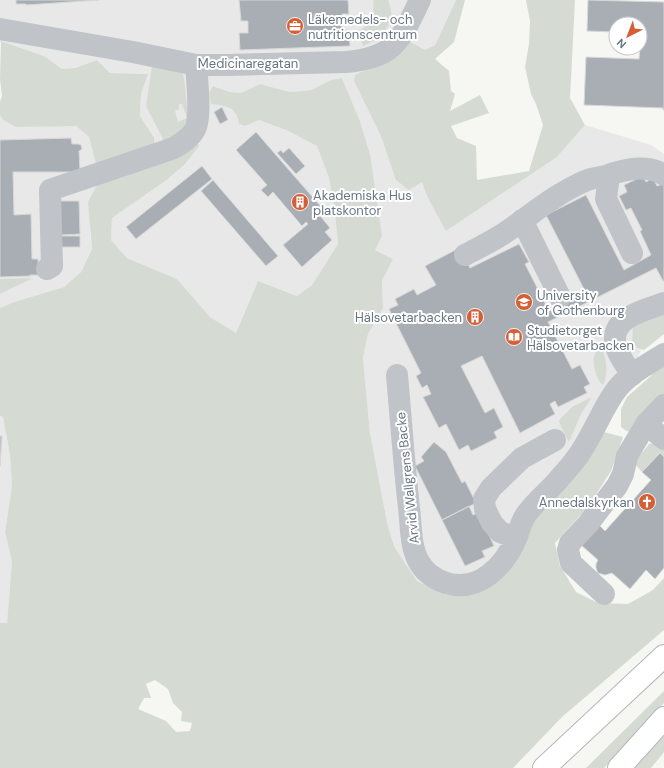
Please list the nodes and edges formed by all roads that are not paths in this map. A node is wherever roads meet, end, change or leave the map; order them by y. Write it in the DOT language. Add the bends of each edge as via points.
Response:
graph roads {
  1 [pos="420,0"];
  2 [pos="0,29"];
  3 [pos="196,65"];
  4 [pos="609,175"];
  5 [pos="664,175"];
  6 [pos="522,220"];
  7 [pos="632,253"];
  8 [pos="465,254"];
  9 [pos="47,269"];
  10 [pos="560,297"];
  11 [pos="664,303"];
  12 [pos="664,354"];
  13 [pos="397,375"];
  14 [pos="632,375"];
  15 [pos="664,405"];
  16 [pos="646,424"];
  17 [pos="664,439"];
  18 [pos="555,440"];
  19 [pos="516,538"];
  20 [pos="604,594"];
  21 [pos="664,656"];
  22 [pos="664,718"];
  23 [pos="544,768"];
  24 [pos="619,768"];
  1 -- 3 [label="street, Medicinaregatan" via="403,35 394,46 375,57 345,62"];
  2 -- 3 [label="street, Medicinaregatan"];
  3 -- 9 [label="street" via="196,127 184,141 174,148 50,190 52,266"];
  4 -- 5 [label="street" via="637,168 651,169"];
  4 -- 6 [label="street" via="584,181 550,200"];
  4 -- 7 [label="street" via="606,199"];
  6 -- 8 [label="street" via="502,235"];
  6 -- 10 [label="street"];
  11 -- 14 [label="street" via="624,320 618,327 615,340 619,353"];
  12 -- 14 [label="street, Arvid Wallgrens Backe"];
  13 -- 19 [label="street, Arvid Wallgrens Backe" via="407,494 414,551 418,561 432,576 441,581 449,584 473,584 497,569"];
  14 -- 19 [label="street, Arvid Wallgrens Backe" via="614,392 580,453 522,519"];
  15 -- 16 [label="street"];
  16 -- 17 [label="street"];
  16 -- 20 [label="street" via="627,456 617,486 570,543 568,550 571,563"];
  18 -- 19 [label="street" via="522,458 491,488 484,499 485,509 492,523 500,532"];
  21 -- 23 [label="main road"];
  22 -- 24 [label="main road"];
}
